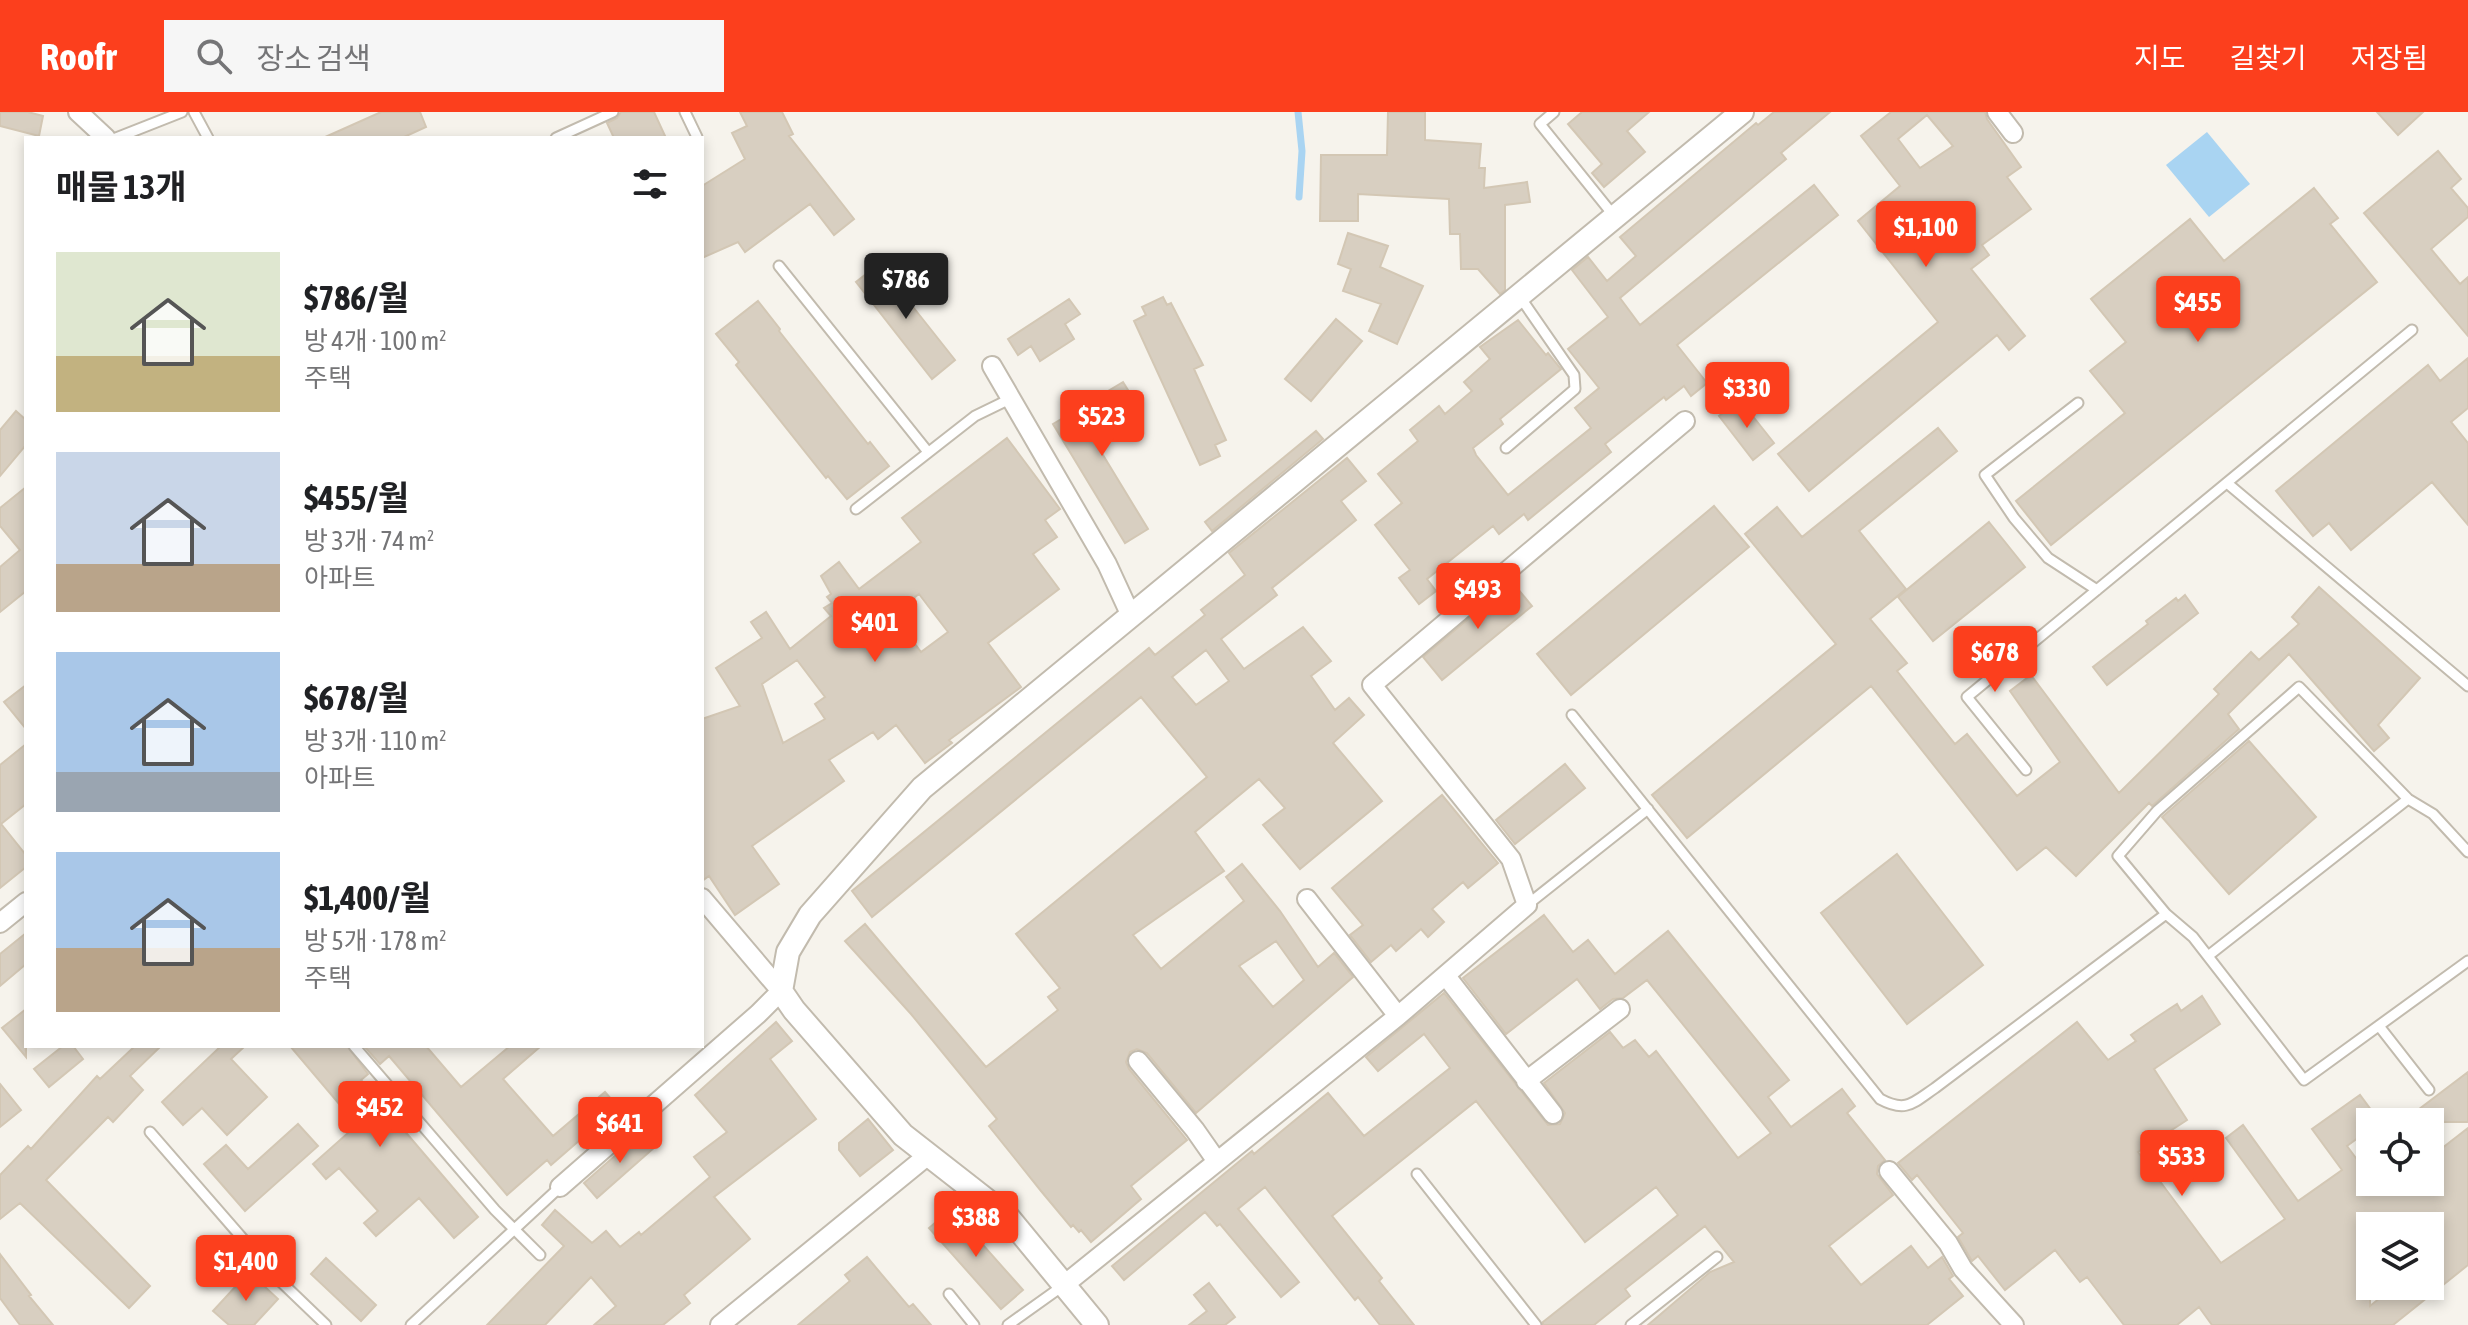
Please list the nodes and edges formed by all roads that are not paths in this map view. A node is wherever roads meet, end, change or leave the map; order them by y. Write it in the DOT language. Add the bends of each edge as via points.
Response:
graph roads {
  1 [pos="78,112"];
  2 [pos="182,112"];
  3 [pos="194,112"];
  4 [pos="613,112"];
  5 [pos="685,112"];
  6 [pos="1554,112"];
  7 [pos="1742,112"];
  8 [pos="1997,112"];
  9 [pos="2013,133"];
  10 [pos="104,136"];
  11 [pos="121,136"];
  12 [pos="207,136"];
  13 [pos="560,136"];
  14 [pos="697,136"];
  15 [pos="1614,216"];
  16 [pos="779,266"];
  17 [pos="1518,295"];
  18 [pos="2412,330"];
  19 [pos="992,366"];
  20 [pos="1012,398"];
  21 [pos="2078,403"];
  22 [pos="1685,421"];
  23 [pos="1506,448"];
  24 [pos="928,452"];
  25 [pos="2227,483"];
  26 [pos="856,509"];
  27 [pos="2097,590"];
  28 [pos="1131,616"];
  29 [pos="2468,686"];
  30 [pos="1572,715"];
  31 [pos="2026,770"];
  32 [pos="2408,799"];
  33 [pos="1648,809"];
  34 [pos="2468,852"];
  35 [pos="1307,899"];
  36 [pos="704,900"];
  37 [pos="24,904"];
  38 [pos="1527,905"];
  39 [pos="2166,914"];
  40 [pos="0,923"];
  41 [pos="2208,956"];
  42 [pos="2468,961"];
  43 [pos="1446,976"];
  44 [pos="781,991"];
  45 [pos="1620,1009"];
  46 [pos="1398,1016"];
  47 [pos="2379,1026"];
  48 [pos="356,1048"];
  49 [pos="1138,1061"];
  50 [pos="1526,1081"];
  51 [pos="2429,1090"];
  52 [pos="1553,1114"];
  53 [pos="150,1132"];
  54 [pos="927,1156"];
  55 [pos="1216,1160"];
  56 [pos="1889,1171"];
  57 [pos="1417,1174"];
  58 [pos="560,1187"];
  59 [pos="515,1229"];
  60 [pos="540,1255"];
  61 [pos="1717,1257"];
  62 [pos="1064,1285"];
  63 [pos="949,1294"];
  64 [pos="326,1325"];
  65 [pos="411,1325"];
  66 [pos="720,1325"];
  67 [pos="974,1325"];
  68 [pos="1008,1325"];
  69 [pos="1097,1325"];
  70 [pos="1536,1325"];
  71 [pos="1631,1325"];
  72 [pos="2014,1325"];
  1 -- 10 [label="street"];
  2 -- 11 [label="lane"];
  3 -- 12 [label="lane"];
  4 -- 13 [label="lane"];
  5 -- 14 [label="lane"];
  6 -- 15 [label="lane" via="1540,124"];
  7 -- 15 [label="street"];
  8 -- 9 [label="street"];
  15 -- 17 [label="street"];
  16 -- 24 [label="lane"];
  17 -- 23 [label="lane" via="1574,375 1575,389"];
  17 -- 28 [label="street"];
  18 -- 25 [label="lane"];
  19 -- 20 [label="street"];
  20 -- 24 [label="lane" via="975,416"];
  20 -- 28 [label="street"];
  21 -- 27 [label="lane" via="1985,475 2048,558"];
  22 -- 38 [label="street" via="1372,685 1511,859"];
  24 -- 26 [label="lane"];
  25 -- 27 [label="lane"];
  25 -- 29 [label="lane"];
  27 -- 31 [label="lane" via="1967,697"];
  28 -- 44 [label="street" via="922,788 810,915 788,952"];
  30 -- 33 [label="lane"];
  32 -- 34 [label="lane" via="2433,814"];
  32 -- 39 [label="lane" via="2299,687 2157,811 2118,856"];
  32 -- 41 [label="lane"];
  33 -- 38 [label="lane"];
  33 -- 39 [label="lane" via="1880,1099 1895,1107 1909,1106 1935,1088"];
  35 -- 46 [label="street"];
  36 -- 44 [label="street"];
  37 -- 40 [label="street"];
  38 -- 43 [label="street"];
  39 -- 41 [label="lane"];
  41 -- 47 [label="lane" via="2304,1080"];
  42 -- 47 [label="lane"];
  43 -- 46 [label="street"];
  43 -- 50 [label="street"];
  44 -- 54 [label="street" via="903,1135"];
  44 -- 58 [label="street"];
  45 -- 50 [label="street"];
  46 -- 55 [label="street"];
  47 -- 51 [label="lane"];
  48 -- 59 [label="lane"];
  49 -- 55 [label="street"];
  50 -- 52 [label="street"];
  53 -- 64 [label="lane" via="276,1277"];
  54 -- 62 [label="street" via="1008,1217"];
  54 -- 66 [label="street"];
  55 -- 62 [label="street"];
  56 -- 72 [label="street" via="1963,1269"];
  57 -- 70 [label="lane"];
  58 -- 59 [label="lane"];
  59 -- 60 [label="lane"];
  59 -- 65 [label="lane"];
  61 -- 71 [label="lane"];
  62 -- 68 [label="lane"];
  62 -- 69 [label="street"];
  63 -- 67 [label="lane"];
}
